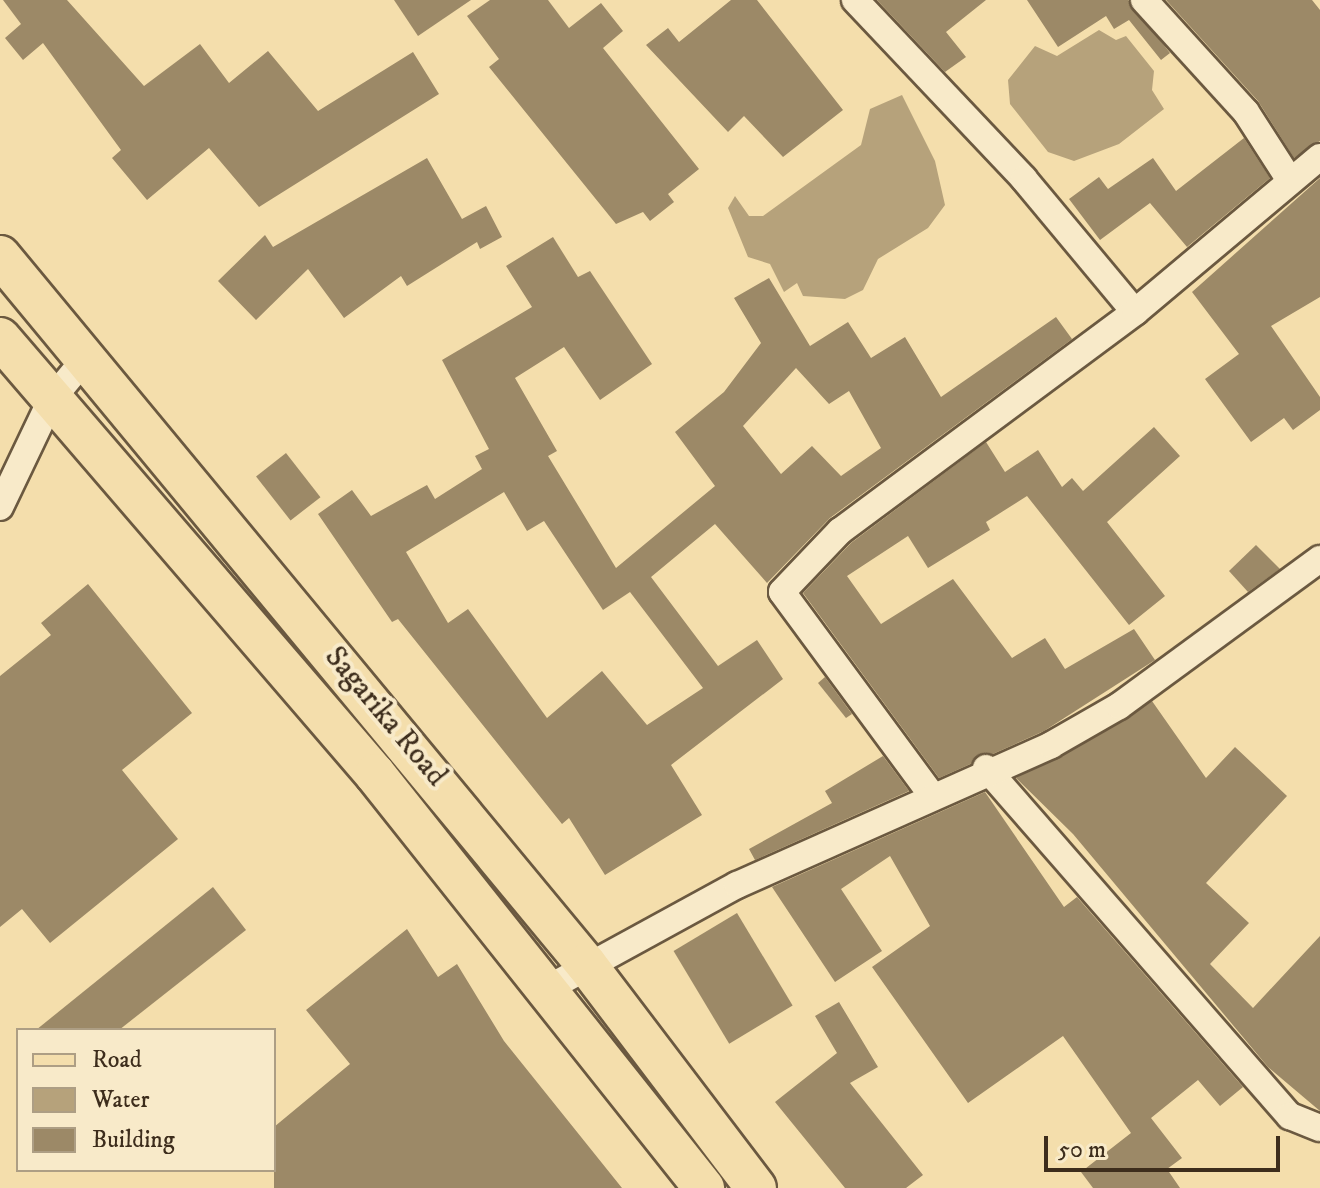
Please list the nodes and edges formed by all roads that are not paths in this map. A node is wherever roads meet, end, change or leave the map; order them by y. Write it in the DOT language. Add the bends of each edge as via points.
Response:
graph roads {
  1 [pos="855,0"];
  2 [pos="1144,0"];
  3 [pos="1320,157"];
  4 [pos="1289,179"];
  5 [pos="0,256"];
  6 [pos="1135,312"];
  7 [pos="0,338"];
  8 [pos="85,359"];
  9 [pos="51,400"];
  10 [pos="0,507"];
  11 [pos="1320,559"];
  12 [pos="986,768"];
  13 [pos="931,794"];
  14 [pos="586,964"];
  15 [pos="545,990"];
  16 [pos="1320,1128"];
  17 [pos="704,1188"];
  18 [pos="756,1188"];
  1 -- 6 [label="street" via="1024,179"];
  2 -- 4 [label="street" via="1246,112"];
  3 -- 4 [label="street"];
  4 -- 6 [label="street"];
  5 -- 8 [label="main road, Sagarika Road"];
  6 -- 13 [label="street" via="840,531 782,592"];
  7 -- 9 [label="main road, Sagarika Road"];
  8 -- 9 [label="street"];
  8 -- 14 [label="main road, Sagarika Road"];
  9 -- 10 [label="street"];
  9 -- 15 [label="main road, Sagarika Road" via="375,774"];
  11 -- 12 [label="street" via="1119,706 1051,745"];
  12 -- 13 [label="street"];
  12 -- 16 [label="street" via="1290,1116"];
  13 -- 14 [label="street"];
  14 -- 15 [label="street"];
  14 -- 18 [label="main road, Sagarika Road"];
  15 -- 17 [label="main road, Sagarika Road"];
}
